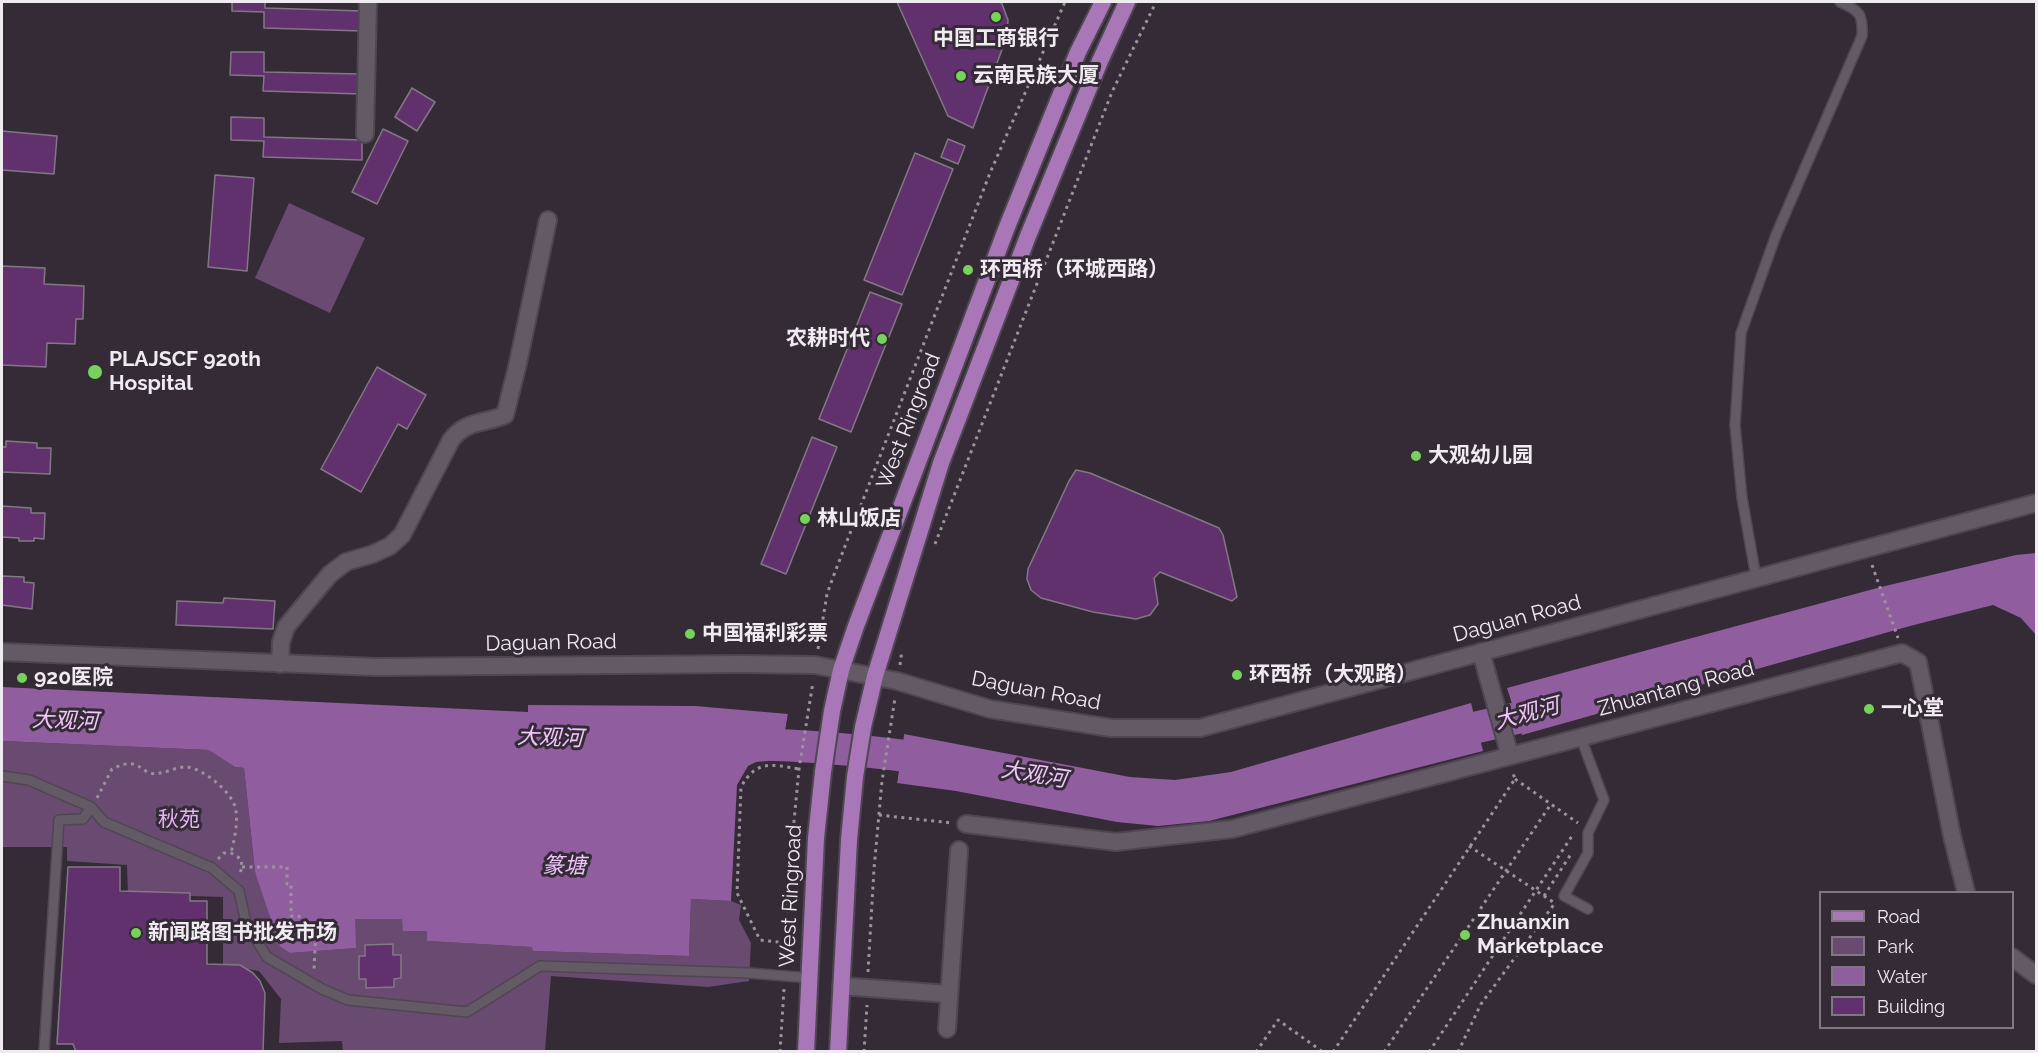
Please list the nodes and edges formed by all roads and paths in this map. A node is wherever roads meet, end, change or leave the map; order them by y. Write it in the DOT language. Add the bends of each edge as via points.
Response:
graph roads {
  1 [pos="368,2"];
  2 [pos="1065,2"];
  3 [pos="1103,2"];
  4 [pos="1127,2"];
  5 [pos="1156,2"];
  6 [pos="1840,2"];
  7 [pos="365,134"];
  8 [pos="548,219"];
  9 [pos="2037,503"];
  10 [pos="1867,549"];
  11 [pos="932,553"];
  12 [pos="1756,578"];
  13 [pos="1896,630"];
  14 [pos="903,645"];
  15 [pos="2,652"];
  16 [pos="1481,652"];
  17 [pos="280,664"];
  18 [pos="815,665"];
  19 [pos="841,669"];
  20 [pos="875,676"];
  21 [pos="897,681"];
  22 [pos="1581,738"];
  23 [pos="1510,756"];
  24 [pos="799,769"];
  25 [pos="2,776"];
  26 [pos="1515,779"];
  27 [pos="1551,804"];
  28 [pos="91,807"];
  29 [pos="879,815"];
  30 [pos="966,824"];
  31 [pos="1469,846"];
  32 [pos="1574,848"];
  33 [pos="959,850"];
  34 [pos="231,853"];
  35 [pos="242,867"];
  36 [pos="212,868"];
  37 [pos="1506,870"];
  38 [pos="233,885"];
  39 [pos="1536,890"];
  40 [pos="1966,891"];
  41 [pos="1544,896"];
  42 [pos="1588,909"];
  43 [pos="786,944"];
  44 [pos="2014,958"];
  45 [pos="2037,975"];
  46 [pos="784,976"];
  47 [pos="810,978"];
  48 [pos="313,984"];
  49 [pos="841,986"];
  50 [pos="867,988"];
  51 [pos="949,994"];
  52 [pos="947,1029"];
  53 [pos="44,1052"];
  54 [pos="780,1052"];
  55 [pos="806,1052"];
  56 [pos="838,1052"];
  57 [pos="864,1052"];
  58 [pos="1256,1052"];
  59 [pos="1323,1052"];
  60 [pos="1333,1052"];
  61 [pos="1384,1052"];
  62 [pos="1429,1052"];
  63 [pos="1458,1052"];
  1 -- 7 [label="street"];
  2 -- 18 [label="path" via="990,174 835,572 827,594"];
  3 -- 19 [label="main road, West Ringroad" via="1078,52 1007,227"];
  4 -- 20 [label="main road" via="1033,225 941,463"];
  5 -- 11 [label="path" via="1112,92"];
  6 -- 12 [label="lane" via="1858,10 1863,21 1862,36 1776,235 1741,333 1735,425"];
  8 -- 17 [label="street" via="505,415 458,432 402,535 390,546 346,561 330,574 286,627"];
  9 -- 10 [label="street, Daguan Road"];
  10 -- 12 [label="street, Daguan Road"];
  10 -- 13 [label="path"];
  12 -- 16 [label="street, Daguan Road"];
  14 -- 21 [label="path"];
  15 -- 17 [label="street, Daguan Road"];
  16 -- 21 [label="street, Daguan Road" via="1200,728 1111,728 990,709"];
  16 -- 23 [label="street"];
  17 -- 18 [label="street, Daguan Road"];
  18 -- 19 [label="street, Daguan Road"];
  18 -- 24 [label="path"];
  19 -- 20 [label="street, Daguan Road"];
  19 -- 47 [label="main road, West Ringroad" via="830,722 816,838"];
  20 -- 21 [label="street, Daguan Road"];
  20 -- 49 [label="main road" via="855,777"];
  21 -- 29 [label="path"];
  22 -- 23 [label="street, Zhuantang Road"];
  22 -- 40 [label="street, Zhuantang Road" via="1902,653 1918,662"];
  22 -- 42 [label="lane" via="1604,800 1588,833 1588,853 1564,896"];
  23 -- 26 [label="path"];
  23 -- 30 [label="street, Zhuantang Road" via="1232,829 1116,842"];
  24 -- 43 [label="path"];
  24 -- 43 [label="path" via="757,767 741,788 737,893 760,940"];
  25 -- 28 [label="lane" via="29,780"];
  26 -- 27 [label="path"];
  26 -- 31 [label="path"];
  27 -- 37 [label="path"];
  27 -- 39 [label="path" via="1580,824"];
  28 -- 34 [label="path" via="112,769 136,764 149,773 162,773 184,766 215,780 230,797 236,810"];
  28 -- 36 [label="lane" via="104,822"];
  28 -- 53 [label="lane" via="83,819 59,820"];
  29 -- 30 [label="path"];
  29 -- 50 [label="path"];
  31 -- 37 [label="path"];
  31 -- 60 [label="path"];
  32 -- 41 [label="path"];
  33 -- 51 [label="street"];
  34 -- 35 [label="path" via="241,859"];
  34 -- 36 [label="path" via="224,853"];
  35 -- 38 [label="path"];
  35 -- 48 [label="path" via="287,867 291,916 299,916 299,929 316,929"];
  36 -- 38 [label="lane"];
  37 -- 39 [label="path"];
  37 -- 61 [label="path"];
  38 -- 48 [label="lane" via="239,891 246,923 267,957"];
  39 -- 41 [label="path"];
  39 -- 62 [label="path"];
  41 -- 63 [label="path" via="1554,903 1481,1004"];
  43 -- 46 [label="path"];
  44 -- 45 [label="street"];
  46 -- 47 [label="lane"];
  46 -- 48 [label="lane" via="540,966 467,1012 348,1000"];
  46 -- 54 [label="path"];
  47 -- 55 [label="main road, West Ringroad"];
  49 -- 50 [label="street"];
  49 -- 56 [label="main road"];
  50 -- 51 [label="street"];
  50 -- 57 [label="path"];
  51 -- 52 [label="street"];
  58 -- 59 [label="path" via="1278,1020"];
}
